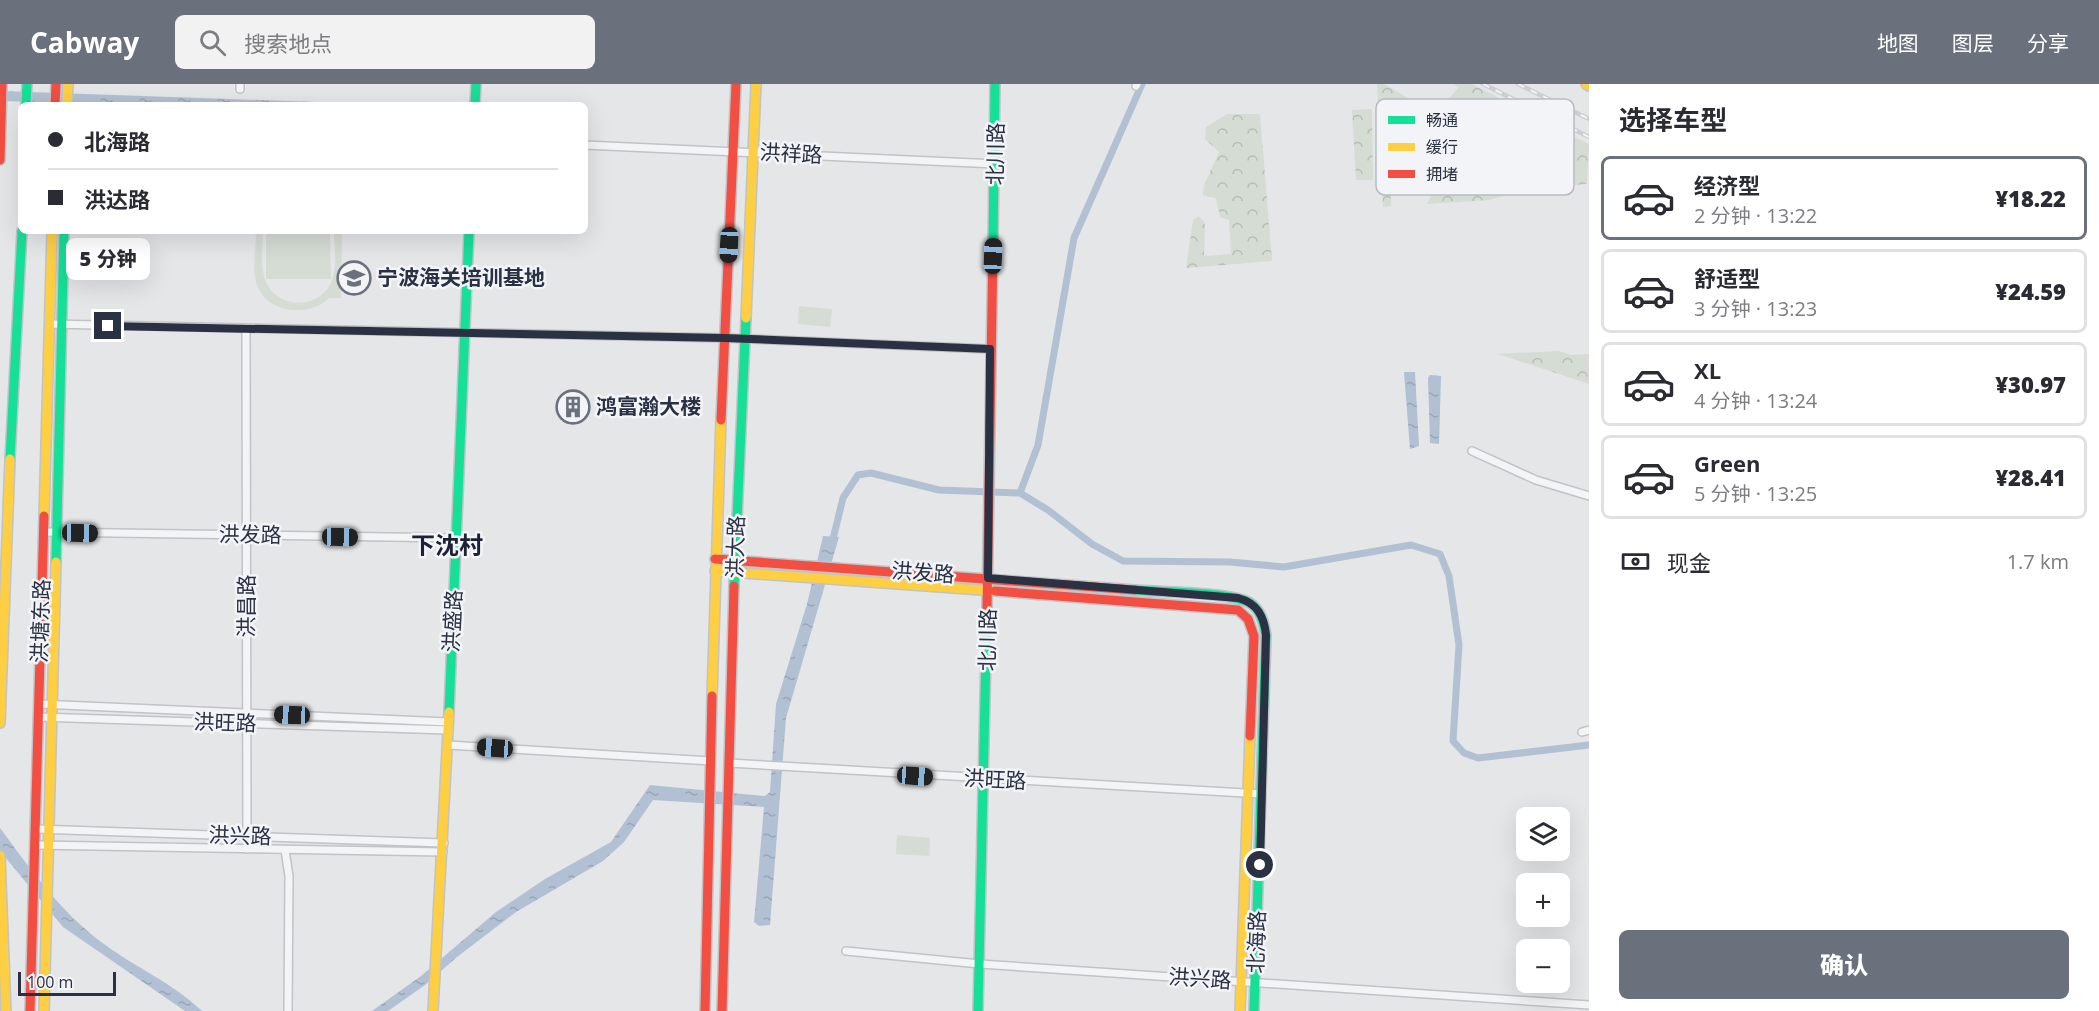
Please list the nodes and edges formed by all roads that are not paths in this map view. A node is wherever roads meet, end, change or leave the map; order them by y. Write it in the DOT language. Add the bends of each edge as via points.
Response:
graph roads {
  1 [pos="2,84"];
  2 [pos="27,84"];
  3 [pos="56,84"];
  4 [pos="68,84"];
  5 [pos="476,84"];
  6 [pos="736,84"];
  7 [pos="756,84"];
  8 [pos="996,86"];
  9 [pos="26,102"];
  10 [pos="55,102"];
  11 [pos="67,102"];
  12 [pos="475,102"];
  13 [pos="588,145"];
  14 [pos="733,152"];
  15 [pos="753,153"];
  16 [pos="0,160"];
  17 [pos="996,164"];
  18 [pos="22,234"];
  19 [pos="52,234"];
  20 [pos="64,234"];
  21 [pos="469,234"];
  22 [pos="49,324"];
  23 [pos="61,325"];
  24 [pos="246,328"];
  25 [pos="464,332"];
  26 [pos="725,338"];
  27 [pos="745,338"];
  28 [pos="990,349"];
  29 [pos="1472,451"];
  30 [pos="1589,495"];
  31 [pos="44,532"];
  32 [pos="56,532"];
  33 [pos="247,535"];
  34 [pos="457,538"];
  35 [pos="715,559"];
  36 [pos="735,560"];
  37 [pos="715,571"];
  38 [pos="735,573"];
  39 [pos="988,578"];
  40 [pos="988,589"];
  41 [pos="1238,598"];
  42 [pos="1233,608"];
  43 [pos="39,704"];
  44 [pos="51,705"];
  45 [pos="247,713"];
  46 [pos="39,717"];
  47 [pos="51,717"];
  48 [pos="0,723"];
  49 [pos="247,723"];
  50 [pos="448,726"];
  51 [pos="448,745"];
  52 [pos="711,760"];
  53 [pos="729,763"];
  54 [pos="985,780"];
  55 [pos="1249,793"];
  56 [pos="1262,794"];
  57 [pos="36,830"];
  58 [pos="48,830"];
  59 [pos="247,836"];
  60 [pos="35,845"];
  61 [pos="48,845"];
  62 [pos="443,848"];
  63 [pos="247,849"];
  64 [pos="285,850"];
  65 [pos="0,856"];
  66 [pos="846,951"];
  67 [pos="980,964"];
  68 [pos="0,968"];
  69 [pos="1243,982"];
  70 [pos="1256,982"];
  71 [pos="1589,1005"];
  72 [pos="0,1011"];
  73 [pos="6,1011"];
  74 [pos="30,1011"];
  75 [pos="44,1011"];
  76 [pos="288,1011"];
  77 [pos="433,1011"];
  78 [pos="705,1011"];
  79 [pos="722,1011"];
  80 [pos="978,1011"];
  81 [pos="1240,1011"];
  82 [pos="1254,1011"];
  1 -- 16 [label="main road"];
  2 -- 9 [label="main road"];
  3 -- 10 [label="main road"];
  4 -- 11 [label="main road"];
  5 -- 12 [label="main road"];
  6 -- 14 [label="main road, 洪大路"];
  7 -- 15 [label="main road, 洪大路"];
  8 -- 17 [label="main road, 北川路"];
  13 -- 14 [label="street, 洪祥路"];
  14 -- 15 [label="street, 洪祥路"];
  14 -- 26 [label="main road, 洪大路"];
  15 -- 17 [label="street, 洪祥路"];
  15 -- 27 [label="main road, 洪大路"];
  17 -- 28 [label="main road, 北川路"];
  18 -- 48 [label="main road"];
  19 -- 22 [label="main road, 洪塘东路"];
  20 -- 23 [label="main road, 洪塘东路"];
  21 -- 25 [label="main road, 洪盛路"];
  22 -- 23 [label="street"];
  22 -- 31 [label="main road, 洪塘东路"];
  23 -- 24 [label="street"];
  23 -- 32 [label="main road, 洪塘东路"];
  24 -- 25 [label="street"];
  24 -- 33 [label="street, 洪昌路"];
  25 -- 26 [label="street"];
  25 -- 34 [label="main road, 洪盛路"];
  26 -- 27 [label="street"];
  26 -- 35 [label="main road, 洪大路"];
  27 -- 28 [label="street"];
  27 -- 36 [label="main road, 洪大路"];
  28 -- 39 [label="main road, 北川路"];
  29 -- 30 [label="street" via="1536,480"];
  31 -- 32 [label="street, 洪发路"];
  31 -- 43 [label="main road, 洪塘东路"];
  32 -- 33 [label="street, 洪发路"];
  32 -- 44 [label="main road, 洪塘东路"];
  33 -- 34 [label="street, 洪发路"];
  33 -- 45 [label="street, 洪昌路"];
  34 -- 50 [label="main road, 洪盛路"];
  35 -- 36 [label="main road, 洪发路"];
  35 -- 37 [label="main road, 洪大路"];
  36 -- 38 [label="main road, 洪大路"];
  36 -- 39 [label="main road, 洪发路"];
  37 -- 38 [label="main road, 洪发路"];
  37 -- 52 [label="main road, 洪大路"];
  38 -- 40 [label="main road, 洪发路"];
  38 -- 53 [label="main road, 洪大路"];
  39 -- 40 [label="main road, 北川路"];
  39 -- 41 [label="main road, 洪发路"];
  40 -- 42 [label="main road, 洪发路"];
  40 -- 54 [label="main road, 北川路"];
  41 -- 56 [label="main road, 北海路" via="1253,604 1265,625"];
  42 -- 55 [label="main road, 北海路" via="1249,618 1254,636"];
  43 -- 44 [label="street, 洪旺路"];
  43 -- 46 [label="main road, 洪塘东路"];
  44 -- 45 [label="street, 洪旺路"];
  44 -- 47 [label="main road, 洪塘东路"];
  45 -- 49 [label="street, 洪昌路"];
  45 -- 50 [label="street, 洪旺路"];
  46 -- 47 [label="street, 洪旺路"];
  46 -- 57 [label="main road, 洪塘东路"];
  47 -- 49 [label="street, 洪旺路"];
  47 -- 58 [label="main road, 洪塘东路"];
  49 -- 50 [label="street, 洪旺路"];
  49 -- 59 [label="street, 洪昌路"];
  50 -- 51 [label="main road, 洪盛路"];
  51 -- 52 [label="street"];
  51 -- 62 [label="main road, 洪盛路"];
  52 -- 78 [label="main road, 洪大路"];
  53 -- 54 [label="street, 洪旺路"];
  53 -- 79 [label="main road, 洪大路"];
  54 -- 55 [label="street, 洪旺路"];
  54 -- 67 [label="main road, 北川路"];
  55 -- 56 [label="street, 洪旺路"];
  55 -- 69 [label="main road, 北海路"];
  56 -- 70 [label="main road, 北海路"];
  57 -- 58 [label="street, 洪兴路"];
  57 -- 60 [label="main road, 洪塘东路"];
  58 -- 59 [label="street, 洪兴路"];
  58 -- 61 [label="main road, 洪塘东路"];
  59 -- 62 [label="street, 洪兴路"];
  59 -- 63 [label="street, 洪昌路"];
  60 -- 61 [label="street, 洪兴路"];
  60 -- 74 [label="main road, 洪塘东路"];
  61 -- 63 [label="street, 洪兴路"];
  61 -- 75 [label="main road, 洪塘东路"];
  62 -- 64 [label="street, 洪兴路"];
  62 -- 77 [label="main road, 洪盛路"];
  63 -- 64 [label="street, 洪兴路"];
  64 -- 76 [label="street" via="289,876"];
  65 -- 73 [label="main road"];
  66 -- 67 [label="street, 洪兴路"];
  67 -- 69 [label="street, 洪兴路"];
  67 -- 80 [label="main road, 北川路"];
  68 -- 72 [label="main road"];
  69 -- 70 [label="street, 洪兴路"];
  69 -- 81 [label="main road, 北海路"];
  70 -- 71 [label="street, 洪兴路"];
  70 -- 82 [label="main road, 北海路"];
}
